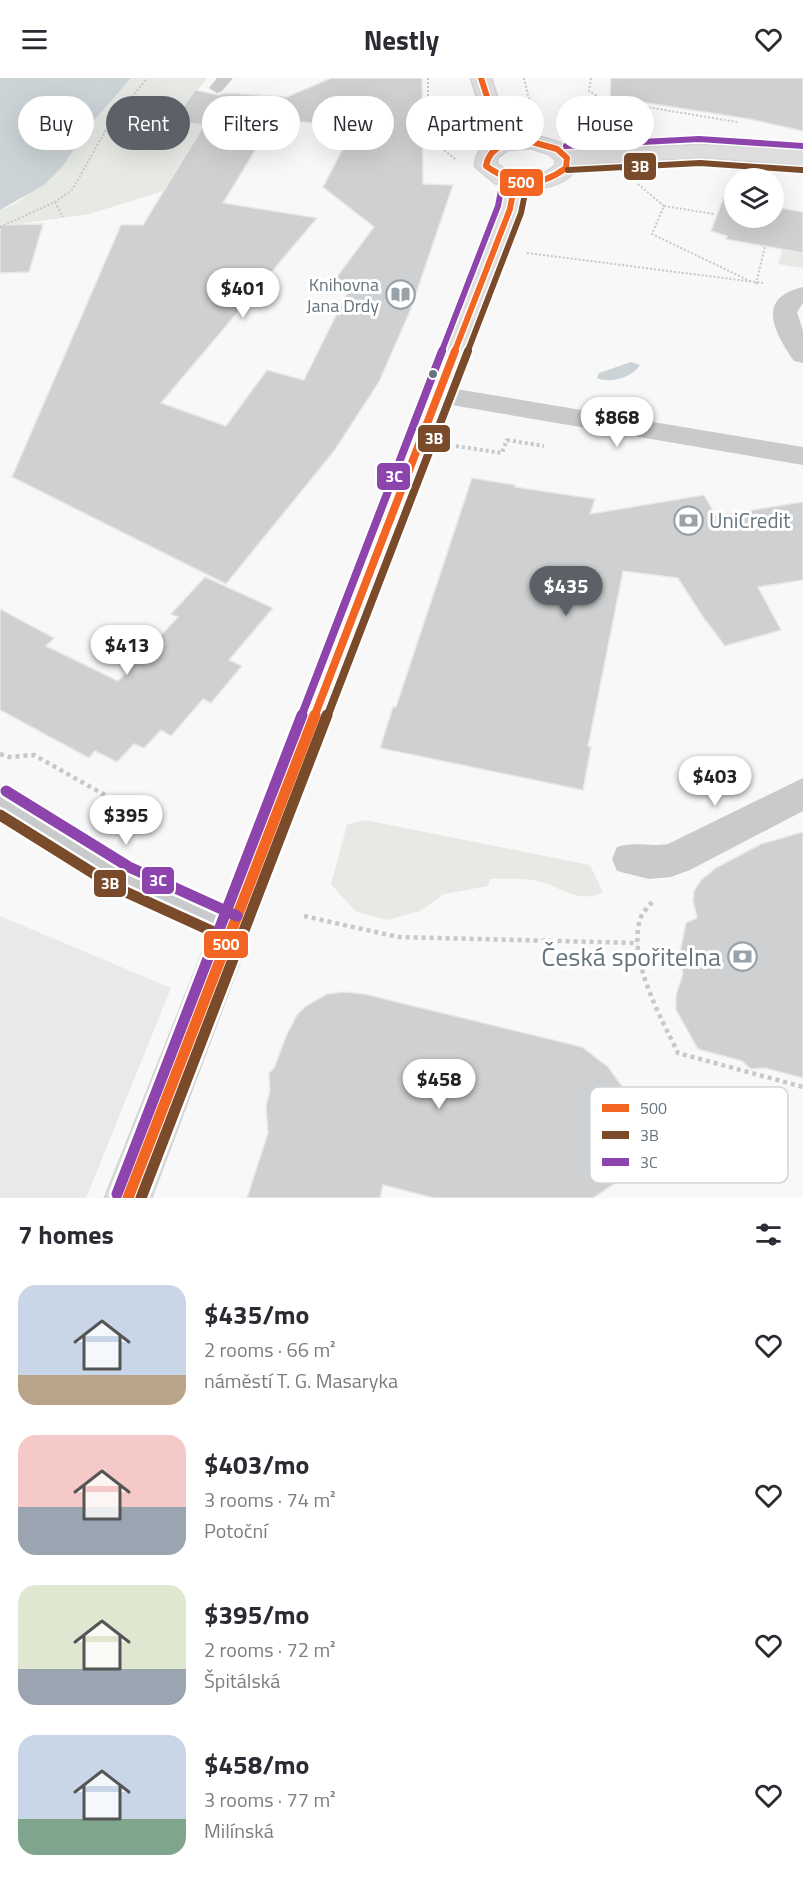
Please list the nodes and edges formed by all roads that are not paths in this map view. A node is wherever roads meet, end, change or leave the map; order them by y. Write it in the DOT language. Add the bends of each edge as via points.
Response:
graph roads {
  1 [pos="481,78"];
  2 [pos="487,96"];
  3 [pos="544,144"];
  4 [pos="493,150"];
  5 [pos="567,158"];
  6 [pos="803,158"];
  7 [pos="515,182"];
  8 [pos="803,294"];
  9 [pos="803,355"];
  10 [pos="438,395"];
  11 [pos="803,456"];
  12 [pos="803,793"];
  13 [pos="0,801"];
  14 [pos="631,859"];
  15 [pos="232,927"];
  16 [pos="128,1198"];
  1 -- 2 [label="main road"];
  3 -- 5 [label="main road"];
  4 -- 7 [label="main road" via="485,159 486,166"];
  5 -- 6 [label="main road" via="680,151"];
  5 -- 7 [label="main road" via="565,172 556,178 537,183"];
  7 -- 10 [label="main road" via="510,209"];
  8 -- 9 [label="street" via="787,302 783,310"];
  10 -- 11 [label="street"];
  10 -- 15 [label="main road"];
  12 -- 14 [label="street" via="677,858 649,863"];
  13 -- 15 [label="street" via="123,878"];
  15 -- 16 [label="main road"];
}
